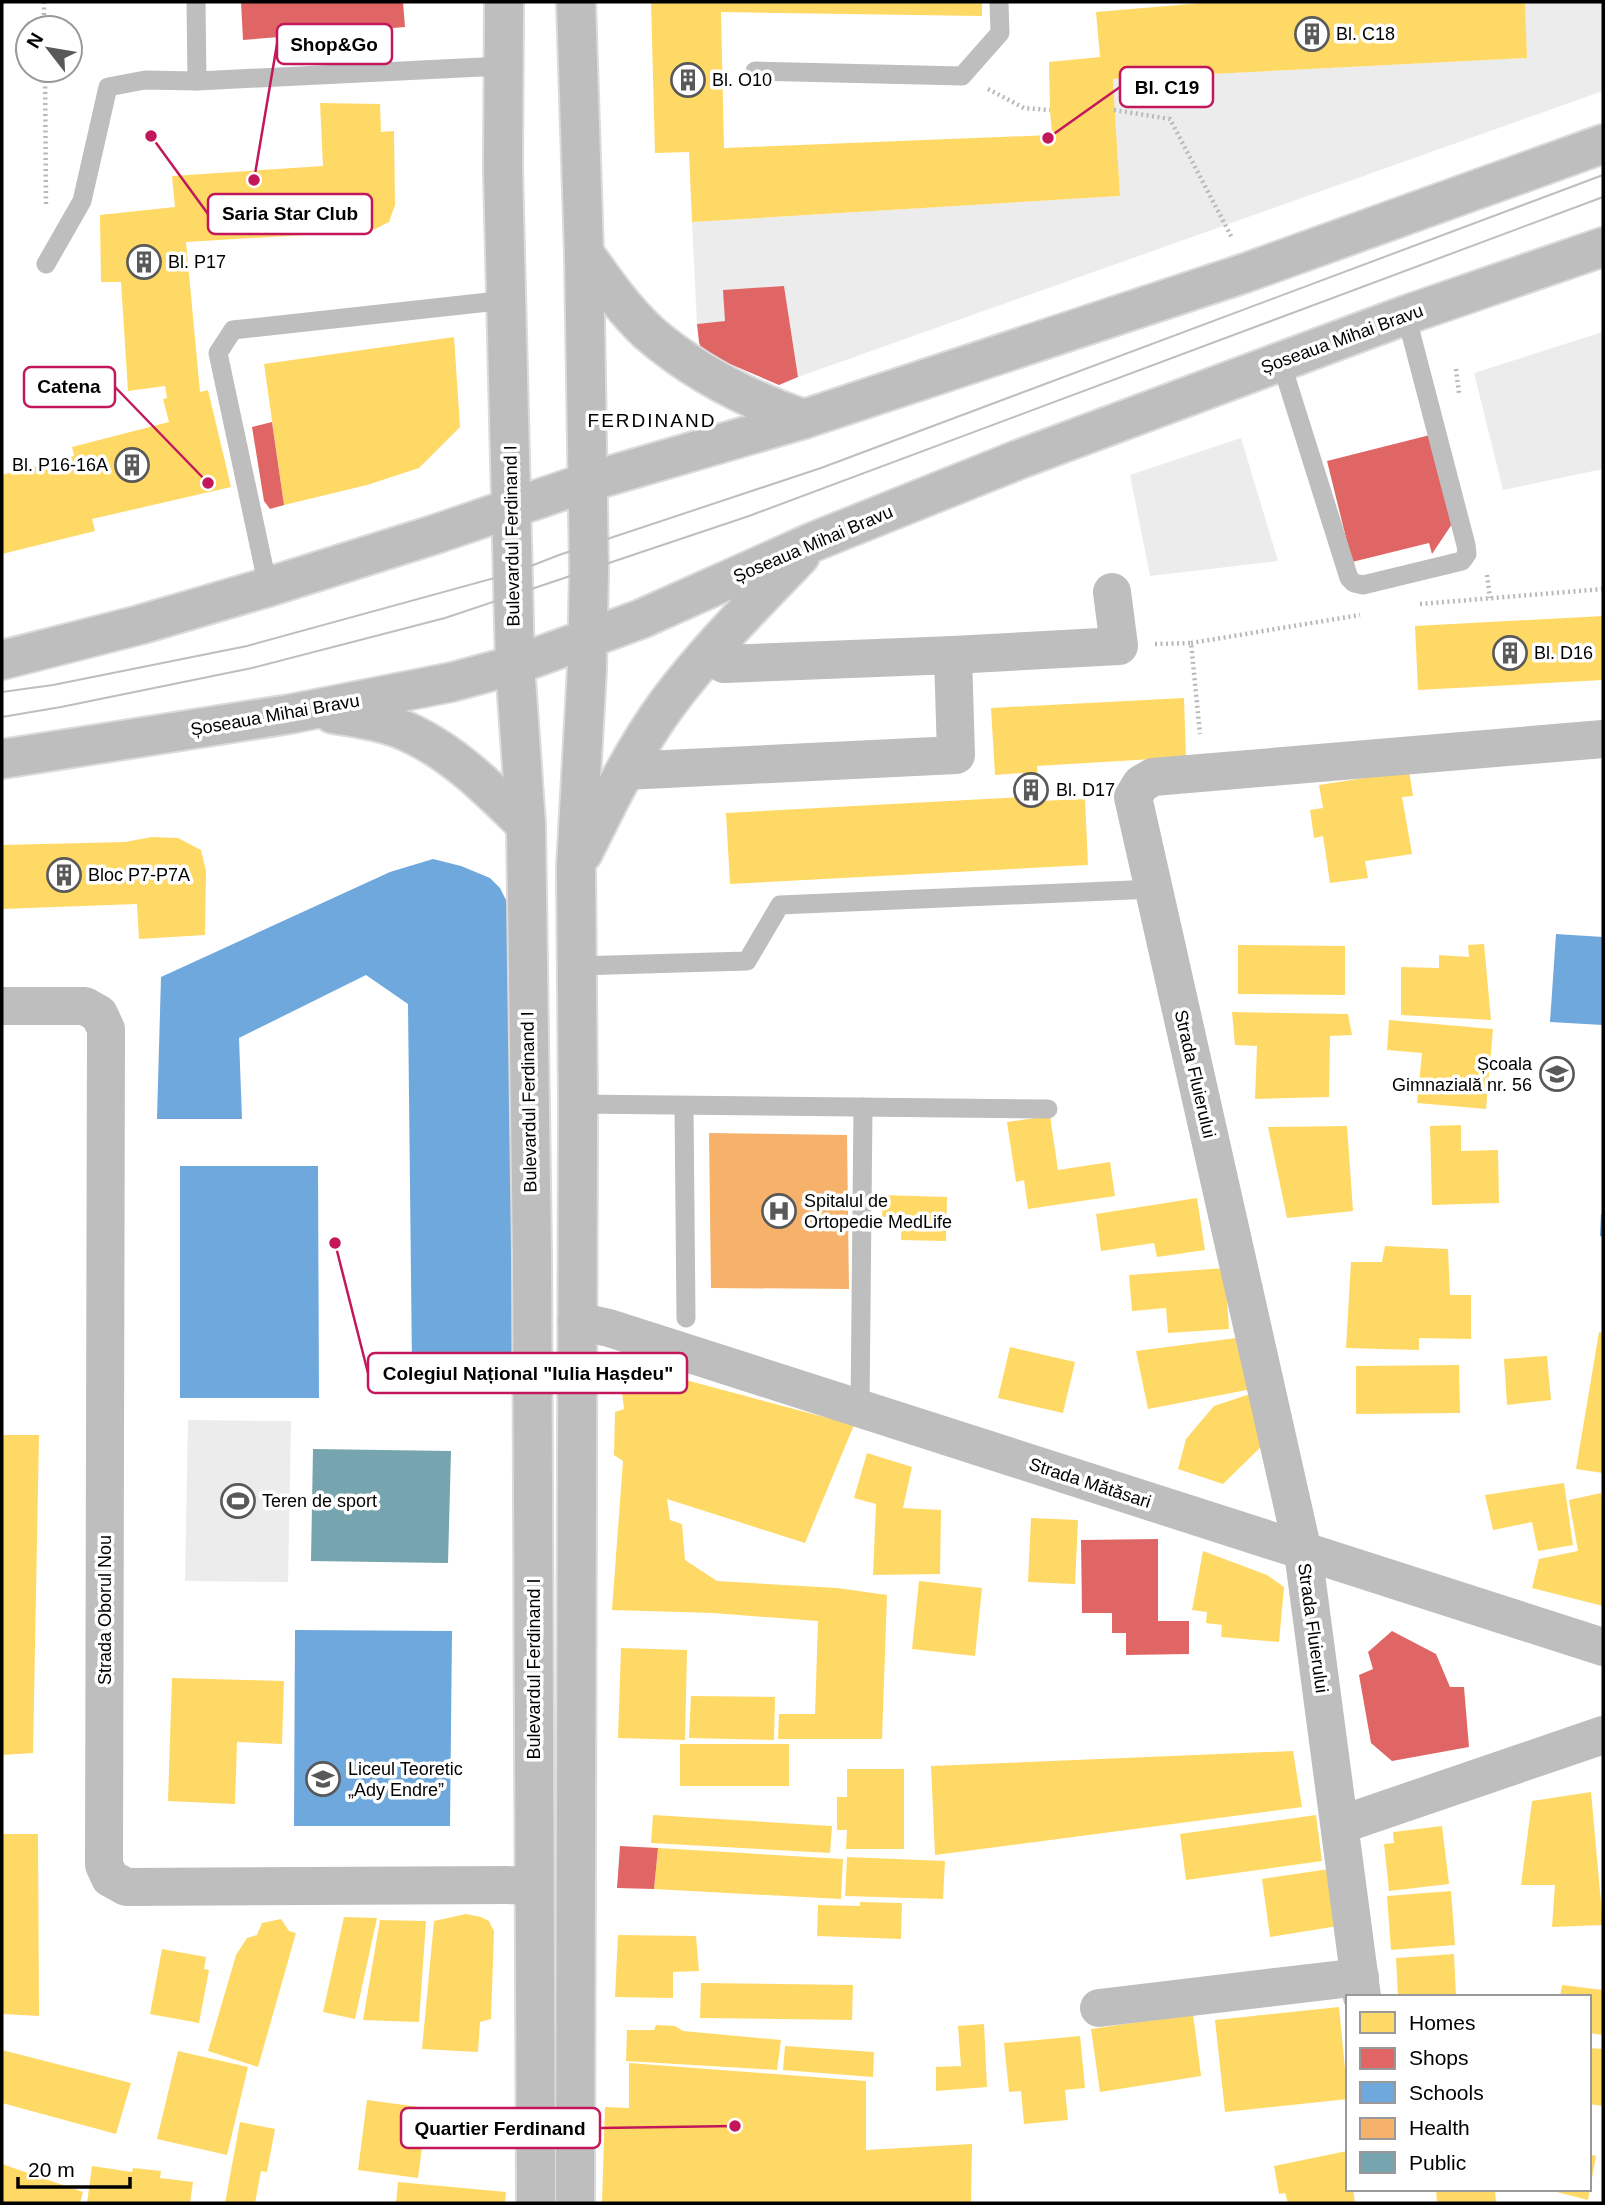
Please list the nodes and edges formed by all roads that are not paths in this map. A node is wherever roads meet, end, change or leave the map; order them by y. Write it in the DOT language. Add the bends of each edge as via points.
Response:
graph roads {
  1 [pos="196,2"];
  2 [pos="503,2"];
  3 [pos="576,2"];
  4 [pos="999,2"];
  5 [pos="502,65"];
  6 [pos="755,71"];
  7 [pos="197,81"];
  8 [pos="1603,144"];
  9 [pos="1603,247"];
  10 [pos="584,253"];
  11 [pos="46,264"];
  12 [pos="507,300"];
  13 [pos="1406,315"];
  14 [pos="1281,362"];
  15 [pos="804,419"];
  16 [pos="588,482"];
  17 [pos="512,508"];
  18 [pos="813,542"];
  19 [pos="268,587"];
  20 [pos="1112,592"];
  21 [pos="588,639"];
  22 [pos="953,655"];
  23 [pos="2,660"];
  24 [pos="724,664"];
  25 [pos="515,665"];
  26 [pos="290,714"];
  27 [pos="1603,739"];
  28 [pos="2,759"];
  29 [pos="625,771"];
  30 [pos="526,825"];
  31 [pos="576,867"];
  32 [pos="1154,889"];
  33 [pos="527,965"];
  34 [pos="577,966"];
  35 [pos="2,1006"];
  36 [pos="578,1104"];
  37 [pos="684,1106"];
  38 [pos="863,1107"];
  39 [pos="1048,1109"];
  40 [pos="685,1318"];
  41 [pos="577,1321"];
  42 [pos="860,1409"];
  43 [pos="1303,1552"];
  44 [pos="1603,1647"];
  45 [pos="1603,1735"];
  46 [pos="1340,1825"];
  47 [pos="534,1835"];
  48 [pos="576,1835"];
  49 [pos="534,1885"];
  50 [pos="1361,1987"];
  51 [pos="1099,2008"];
  52 [pos="536,2203"];
  53 [pos="575,2203"];
  1 -- 7 [label="lane"];
  2 -- 5 [label="main road, Bulevardul Ferdinand I"];
  3 -- 10 [label="main road"];
  4 -- 6 [label="lane" via="1000,33 962,76"];
  5 -- 7 [label="lane"];
  5 -- 12 [label="main road, Bulevardul Ferdinand I"];
  7 -- 11 [label="lane" via="145,80 108,87 82,201"];
  8 -- 15 [label="main road" via="1245,273"];
  9 -- 13 [label="main road, Șoseaua Mihai Bravu"];
  10 -- 15 [label="main road" via="617,299 676,353 730,388"];
  10 -- 16 [label="main road"];
  12 -- 17 [label="main road, Bulevardul Ferdinand I"];
  12 -- 19 [label="lane" via="233,330 218,353"];
  13 -- 14 [label="main road, Șoseaua Mihai Bravu"];
  13 -- 14 [label="lane" via="1466,545 1462,561 1363,585 1349,578"];
  14 -- 18 [label="main road, Șoseaua Mihai Bravu"];
  15 -- 16 [label="main road"];
  16 -- 17 [label="main road"];
  16 -- 21 [label="main road"];
  17 -- 19 [label="main road"];
  17 -- 25 [label="main road, Bulevardul Ferdinand I"];
  18 -- 21 [label="main road, Șoseaua Mihai Bravu"];
  18 -- 29 [label="main road" via="700,662 666,705"];
  19 -- 23 [label="main road"];
  20 -- 22 [label="main road" via="1119,646"];
  21 -- 25 [label="main road, Șoseaua Mihai Bravu"];
  21 -- 31 [label="main road"];
  22 -- 24 [label="main road"];
  22 -- 29 [label="main road" via="956,755"];
  25 -- 26 [label="main road, Șoseaua Mihai Bravu"];
  25 -- 30 [label="main road, Bulevardul Ferdinand I"];
  26 -- 28 [label="main road, Șoseaua Mihai Bravu"];
  26 -- 30 [label="main road" via="371,720 410,733 445,752"];
  27 -- 32 [label="main road, Strada Fluierului" via="1153,777 1140,784 1133,797"];
  29 -- 31 [label="main road"];
  30 -- 33 [label="main road, Bulevardul Ferdinand I"];
  31 -- 33 [label="main road"];
  31 -- 34 [label="main road"];
  32 -- 34 [label="lane" via="780,905 747,961"];
  32 -- 43 [label="main road, Strada Fluierului"];
  33 -- 47 [label="main road, Bulevardul Ferdinand I"];
  34 -- 36 [label="main road"];
  35 -- 49 [label="main road, Strada Oborul Nou" via="85,1006 99,1014 106,1029 104,1864 110,1878 126,1886"];
  36 -- 37 [label="lane"];
  36 -- 41 [label="main road"];
  37 -- 38 [label="lane"];
  37 -- 40 [label="lane"];
  38 -- 39 [label="lane"];
  38 -- 42 [label="lane"];
  41 -- 42 [label="main road, Strada Mătăsari"];
  41 -- 48 [label="main road"];
  42 -- 43 [label="main road, Strada Mătăsari"];
  43 -- 44 [label="main road, Strada Mătăsari"];
  43 -- 46 [label="main road, Strada Fluierului"];
  45 -- 46 [label="main road"];
  46 -- 50 [label="main road, Strada Fluierului"];
  47 -- 48 [label="main road"];
  47 -- 49 [label="main road, Bulevardul Ferdinand I"];
  48 -- 53 [label="main road"];
  49 -- 52 [label="main road, Bulevardul Ferdinand I"];
  50 -- 51 [label="main road"];
}
